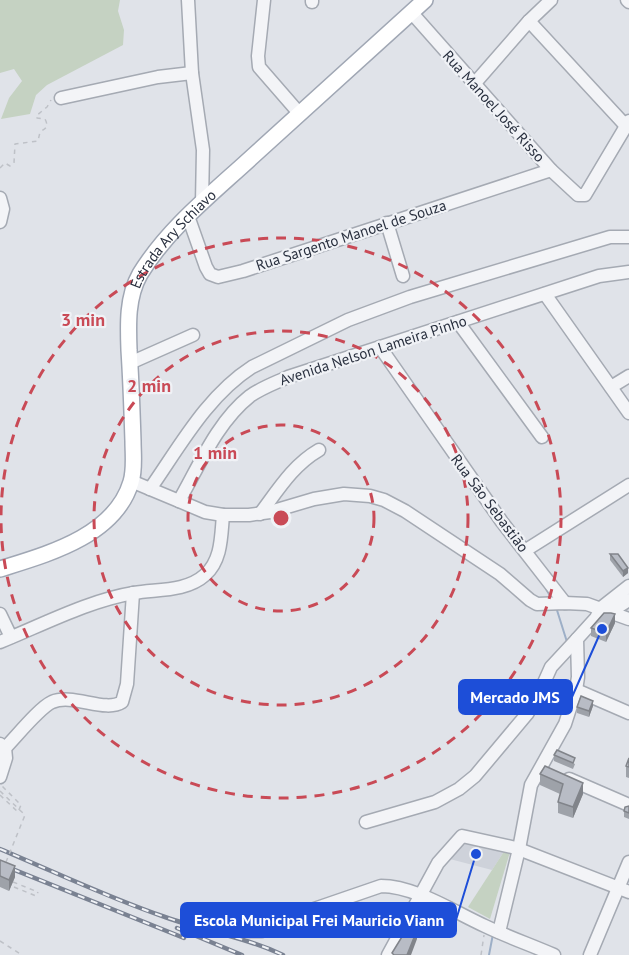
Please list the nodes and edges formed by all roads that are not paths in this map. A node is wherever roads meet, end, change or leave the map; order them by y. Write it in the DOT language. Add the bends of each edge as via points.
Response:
graph roads {
  1 [pos="188,0"];
  2 [pos="264,0"];
  3 [pos="425,0"];
  4 [pos="551,0"];
  5 [pos="411,12"];
  6 [pos="529,21"];
  7 [pos="192,73"];
  8 [pos="475,83"];
  9 [pos="61,98"];
  10 [pos="299,113"];
  11 [pos="628,124"];
  12 [pos="551,170"];
  13 [pos="0,198"];
  14 [pos="202,202"];
  15 [pos="188,216"];
  16 [pos="0,222"];
  17 [pos="387,223"];
  18 [pos="629,237"];
  19 [pos="629,272"];
  20 [pos="403,276"];
  21 [pos="544,294"];
  22 [pos="458,322"];
  23 [pos="193,335"];
  24 [pos="380,347"];
  25 [pos="130,363"];
  26 [pos="629,376"];
  27 [pos="610,387"];
  28 [pos="629,412"];
  29 [pos="543,437"];
  30 [pos="319,450"];
  31 [pos="131,481"];
  32 [pos="629,485"];
  33 [pos="150,489"];
  34 [pos="179,501"];
  35 [pos="260,514"];
  36 [pos="223,515"];
  37 [pos="526,550"];
  38 [pos="0,569"];
  39 [pos="629,586"];
  40 [pos="133,593"];
  41 [pos="629,600"];
  42 [pos="556,604"];
  43 [pos="603,613"];
  44 [pos="0,614"];
  45 [pos="629,619"];
  46 [pos="6,640"];
  47 [pos="570,645"];
  48 [pos="576,690"];
  49 [pos="629,713"];
  50 [pos="2,746"];
  51 [pos="550,771"];
  52 [pos="0,777"];
  53 [pos="629,805"];
  54 [pos="366,822"];
  55 [pos="515,847"];
  56 [pos="629,862"];
  57 [pos="623,890"];
  58 [pos="418,895"];
  59 [pos="214,921"];
  60 [pos="493,929"];
  61 [pos="388,955"];
  62 [pos="554,955"];
  63 [pos="590,955"];
  1 -- 7 [label="street"];
  2 -- 10 [label="street" via="259,68"];
  3 -- 5 [label="main road, Estrada Ary Schiavo"];
  4 -- 6 [label="street"];
  5 -- 8 [label="street, Rua Manoel José Risso"];
  5 -- 10 [label="main road, Estrada Ary Schiavo"];
  6 -- 8 [label="street"];
  6 -- 11 [label="street"];
  7 -- 9 [label="street"];
  7 -- 14 [label="street" via="203,150"];
  8 -- 12 [label="street, Rua Manoel José Risso"];
  10 -- 14 [label="main road, Estrada Ary Schiavo"];
  11 -- 12 [label="street, Rua Manoel José Risso" via="585,195 580,196"];
  12 -- 17 [label="street, Rua Sargento Manoel de Souza"];
  13 -- 16 [label="street"];
  14 -- 15 [label="main road, Estrada Ary Schiavo"];
  15 -- 17 [label="street, Rua Sargento Manoel de Souza" via="206,267 218,277"];
  15 -- 25 [label="main road, Estrada Ary Schiavo" via="154,255 133,290"];
  17 -- 20 [label="street"];
  18 -- 33 [label="street" via="610,237 410,297 348,320 252,367 208,406"];
  19 -- 21 [label="street, Avenida Nelson Lameira Pinho" via="599,276"];
  21 -- 22 [label="street, Avenida Nelson Lameira Pinho"];
  21 -- 27 [label="street"];
  22 -- 24 [label="street, Avenida Nelson Lameira Pinho"];
  22 -- 29 [label="street"];
  23 -- 25 [label="street"];
  24 -- 34 [label="street, Avenida Nelson Lameira Pinho" via="288,377 250,397 217,435"];
  24 -- 37 [label="street, Rua São Sebastião" via="502,522"];
  25 -- 31 [label="main road, Estrada Ary Schiavo"];
  26 -- 27 [label="street"];
  27 -- 28 [label="street"];
  30 -- 35 [label="street" via="302,461"];
  31 -- 33 [label="street"];
  31 -- 38 [label="main road, Estrada Ary Schiavo" via="116,509 90,533"];
  32 -- 37 [label="street"];
  33 -- 34 [label="street"];
  34 -- 36 [label="street"];
  35 -- 36 [label="street"];
  35 -- 42 [label="street" via="344,494 384,500 500,574 530,600"];
  36 -- 40 [label="street" via="217,559 204,576 175,588"];
  37 -- 42 [label="street, Rua São Sebastião"];
  39 -- 43 [label="street"];
  40 -- 46 [label="street" via="88,606"];
  40 -- 50 [label="street" via="128,684 122,702 51,703"];
  41 -- 43 [label="street"];
  42 -- 43 [label="street"];
  43 -- 45 [label="street"];
  43 -- 47 [label="street"];
  44 -- 46 [label="street"];
  47 -- 48 [label="street" via="578,677"];
  47 -- 54 [label="street" via="551,668 527,714 475,776 435,802"];
  48 -- 49 [label="street"];
  48 -- 51 [label="street"];
  50 -- 52 [label="street" via="6,758"];
  51 -- 53 [label="street"];
  51 -- 55 [label="street" via="531,785"];
  55 -- 57 [label="street"];
  55 -- 58 [label="street" via="459,837"];
  55 -- 60 [label="street"];
  56 -- 57 [label="street"];
  57 -- 63 [label="street"];
  58 -- 59 [label="street" via="381,886 262,930 249,931"];
  58 -- 60 [label="street"];
  58 -- 61 [label="street"];
  60 -- 62 [label="street"];
}
